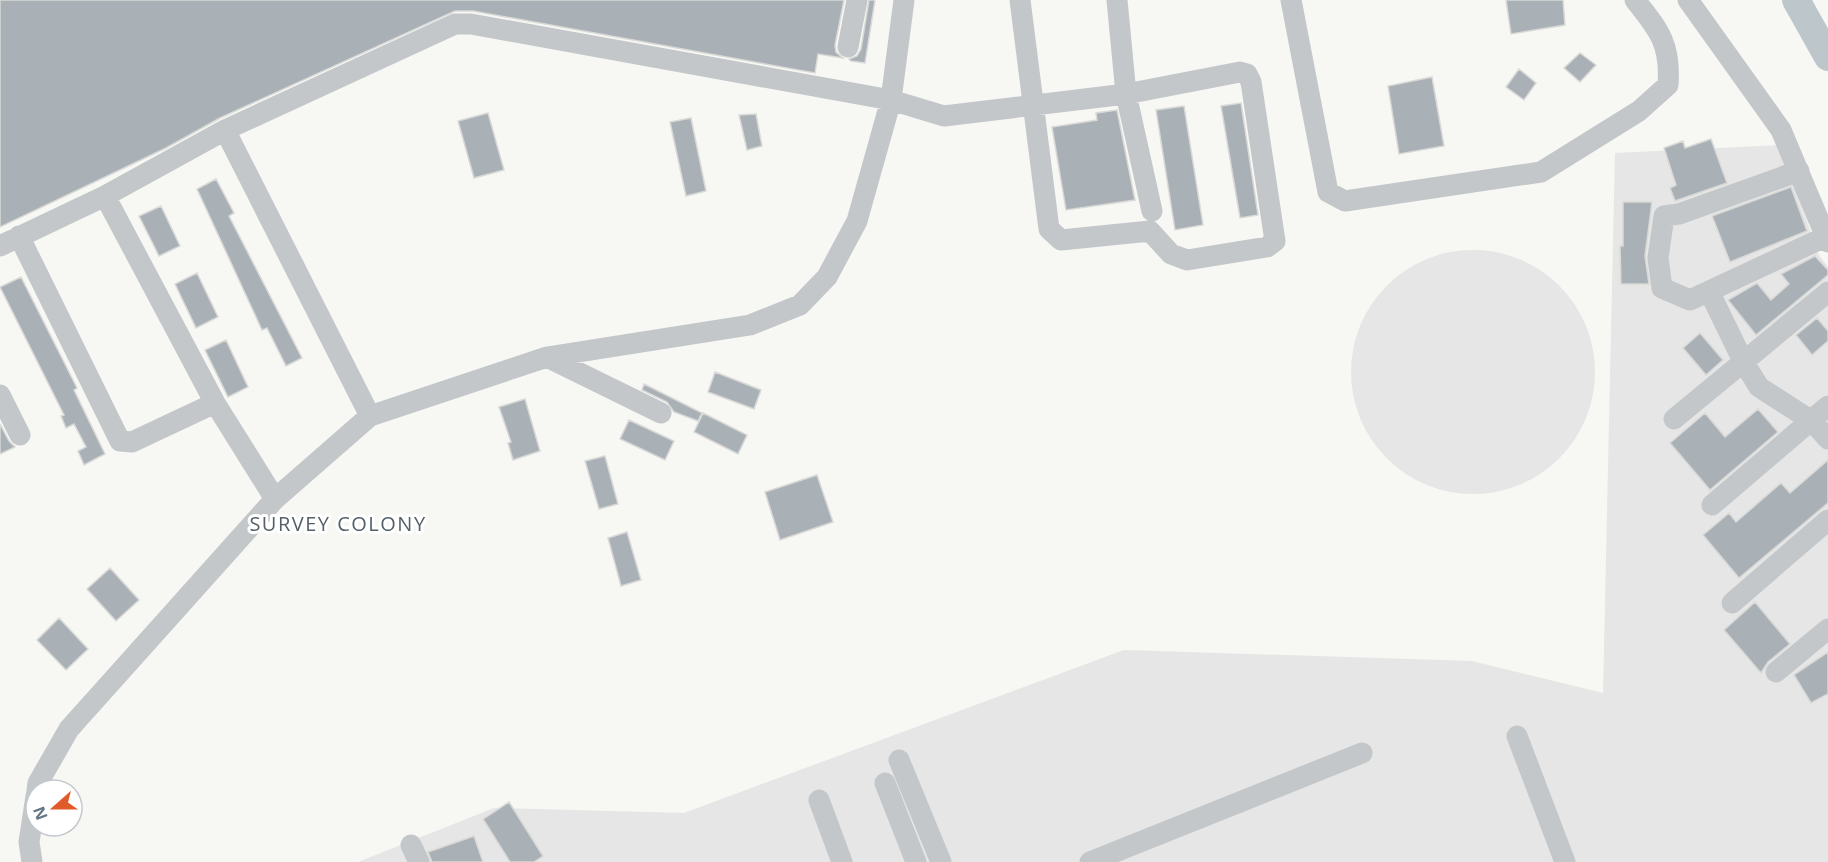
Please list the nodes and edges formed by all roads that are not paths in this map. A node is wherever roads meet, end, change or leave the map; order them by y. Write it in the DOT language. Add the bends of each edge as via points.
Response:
graph roads {
  1 [pos="856,0"];
  2 [pos="904,0"];
  3 [pos="1020,0"];
  4 [pos="1117,0"];
  5 [pos="1291,0"];
  6 [pos="1635,0"];
  7 [pos="1688,0"];
  8 [pos="848,47"];
  9 [pos="1126,94"];
  10 [pos="891,100"];
  11 [pos="1033,106"];
  12 [pos="225,130"];
  13 [pos="1799,171"];
  14 [pos="105,196"];
  15 [pos="1152,211"];
  16 [pos="1827,239"];
  17 [pos="9,241"];
  18 [pos="1709,291"];
  19 [pos="1828,292"];
  20 [pos="547,357"];
  21 [pos="1743,361"];
  22 [pos="0,395"];
  23 [pos="215,403"];
  24 [pos="1828,406"];
  25 [pos="661,413"];
  26 [pos="370,416"];
  27 [pos="1674,419"];
  28 [pos="1812,421"];
  29 [pos="20,435"];
  30 [pos="1828,439"];
  31 [pos="275,500"];
  32 [pos="1712,505"];
  33 [pos="1828,520"];
  34 [pos="1732,603"];
  35 [pos="1828,629"];
  36 [pos="1776,672"];
  37 [pos="1517,736"];
  38 [pos="1362,753"];
  39 [pos="899,760"];
  40 [pos="41,778"];
  41 [pos="885,783"];
  42 [pos="819,800"];
  43 [pos="30,838"];
  44 [pos="32,862"];
  45 [pos="842,862"];
  46 [pos="916,862"];
  47 [pos="940,862"];
  48 [pos="1090,862"];
  49 [pos="1565,862"];
  1 -- 8 [label="street"];
  2 -- 10 [label="street"];
  3 -- 11 [label="street"];
  4 -- 9 [label="street"];
  5 -- 6 [label="street" via="1328,192 1345,201 1541,172 1639,111 1668,85 1670,63 1663,35"];
  7 -- 13 [label="street" via="1780,130"];
  9 -- 11 [label="street"];
  9 -- 11 [label="street" via="1240,72 1247,74 1275,242 1268,247 1187,260 1171,254 1150,231 1061,240 1055,237 1049,229"];
  9 -- 15 [label="street"];
  10 -- 11 [label="street" via="944,116"];
  10 -- 12 [label="street" via="454,24"];
  10 -- 20 [label="street" via="857,221 827,276 800,305 750,325"];
  12 -- 14 [label="street"];
  12 -- 26 [label="street"];
  13 -- 16 [label="street"];
  13 -- 18 [label="street" via="1664,216 1658,258 1662,288 1690,300"];
  14 -- 17 [label="street"];
  14 -- 23 [label="street"];
  16 -- 18 [label="street"];
  17 -- 23 [label="street" via="120,441 132,442"];
  18 -- 21 [label="street"];
  19 -- 21 [label="street"];
  20 -- 25 [label="street"];
  20 -- 26 [label="street"];
  21 -- 27 [label="street"];
  21 -- 28 [label="street" via="1759,387"];
  22 -- 29 [label="street"];
  23 -- 31 [label="street"];
  24 -- 28 [label="street"];
  26 -- 31 [label="street"];
  28 -- 30 [label="street"];
  28 -- 32 [label="street"];
  31 -- 40 [label="street" via="69,729"];
  33 -- 34 [label="street"];
  35 -- 36 [label="street"];
  37 -- 49 [label="street"];
  38 -- 48 [label="street"];
  39 -- 47 [label="street"];
  41 -- 46 [label="street"];
  42 -- 45 [label="street"];
  43 -- 44 [label="street"];
}
